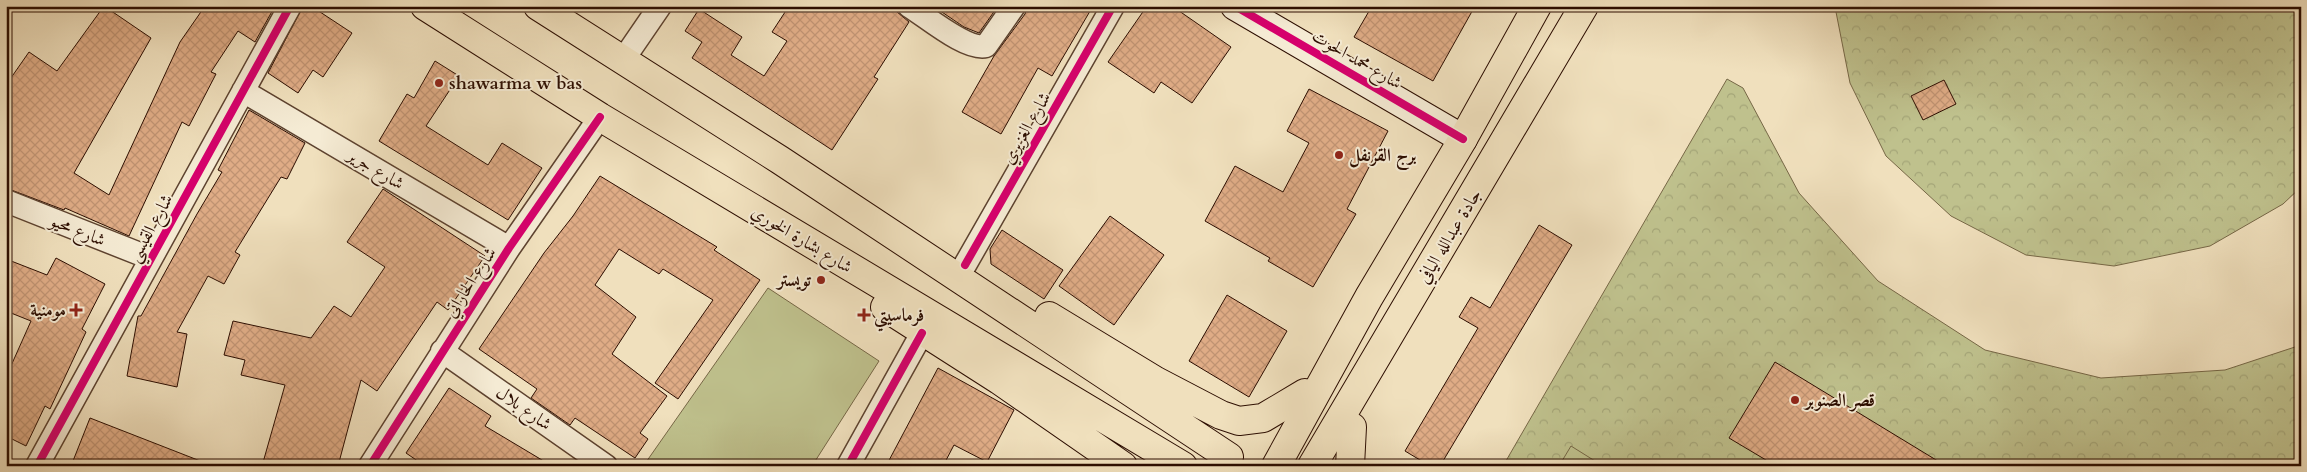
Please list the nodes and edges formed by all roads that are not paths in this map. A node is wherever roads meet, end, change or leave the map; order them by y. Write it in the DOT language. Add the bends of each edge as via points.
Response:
graph roads {
  1 [pos="290,6"];
  2 [pos="425,6"];
  3 [pos="538,6"];
  4 [pos="660,6"];
  5 [pos="909,6"];
  6 [pos="1014,6"];
  7 [pos="1113,6"];
  8 [pos="1236,6"];
  9 [pos="1537,6"];
  10 [pos="1584,6"];
  11 [pos="624,60"];
  12 [pos="244,91"];
  13 [pos="600,117"];
  14 [pos="1463,139"];
  15 [pos="1495,158"];
  16 [pos="780,160"];
  17 [pos="728,194"];
  18 [pos="6,201"];
  19 [pos="509,248"];
  20 [pos="150,258"];
  21 [pos="965,264"];
  22 [pos="1369,297"];
  23 [pos="922,333"];
  24 [pos="442,351"];
  25 [pos="1305,393"];
  26 [pos="1352,427"];
  27 [pos="1229,457"];
  28 [pos="37,466"];
  29 [pos="370,466"];
  30 [pos="606,466"];
  31 [pos="848,466"];
  32 [pos="1123,466"];
  33 [pos="1183,466"];
  34 [pos="1256,466"];
  35 [pos="1276,466"];
  36 [pos="1312,466"];
  37 [pos="1329,466"];
  38 [pos="1350,466"];
  1 -- 12 [label="street, شارع القيسي"];
  2 -- 13 [label="main road, شارع بشارة الخوري"];
  3 -- 11 [label="main road"];
  4 -- 11 [label="street"];
  5 -- 6 [label="street" via="964,42 979,48 992,39"];
  7 -- 21 [label="street, شارع الغزيري"];
  8 -- 14 [label="street, شارع محمد الحوت"];
  9 -- 14 [label="main road"];
  10 -- 15 [label="main road, جادة عبدالله اليافي"];
  11 -- 16 [label="main road"];
  12 -- 19 [label="street, شارع جرير"];
  12 -- 20 [label="street, شارع القيسي"];
  13 -- 17 [label="main road, شارع بشارة الخوري"];
  13 -- 19 [label="street, شارع الحاراتي"];
  14 -- 22 [label="main road"];
  15 -- 26 [label="main road"];
  15 -- 36 [label="main road, جادة عبدالله اليافي"];
  16 -- 21 [label="main road" via="826,178"];
  16 -- 27 [label="main road"];
  17 -- 23 [label="main road" via="798,252"];
  17 -- 33 [label="main road, شارع بشارة الخوري"];
  18 -- 20 [label="street, شارع محيو"];
  19 -- 24 [label="street, شارع الحاراتي"];
  20 -- 28 [label="street, شارع القيسي"];
  21 -- 25 [label="main road" via="1156,381 1221,415 1239,421 1263,418"];
  22 -- 25 [label="main road"];
  22 -- 35 [label="main road"];
  23 -- 31 [label="street"];
  23 -- 32 [label="main road" via="999,380"];
  24 -- 29 [label="street, شارع الحاراتي"];
  24 -- 30 [label="street, شارع بلال"];
  25 -- 34 [label="main road"];
  26 -- 37 [label="main road"];
  26 -- 38 [label="main road"];
}
